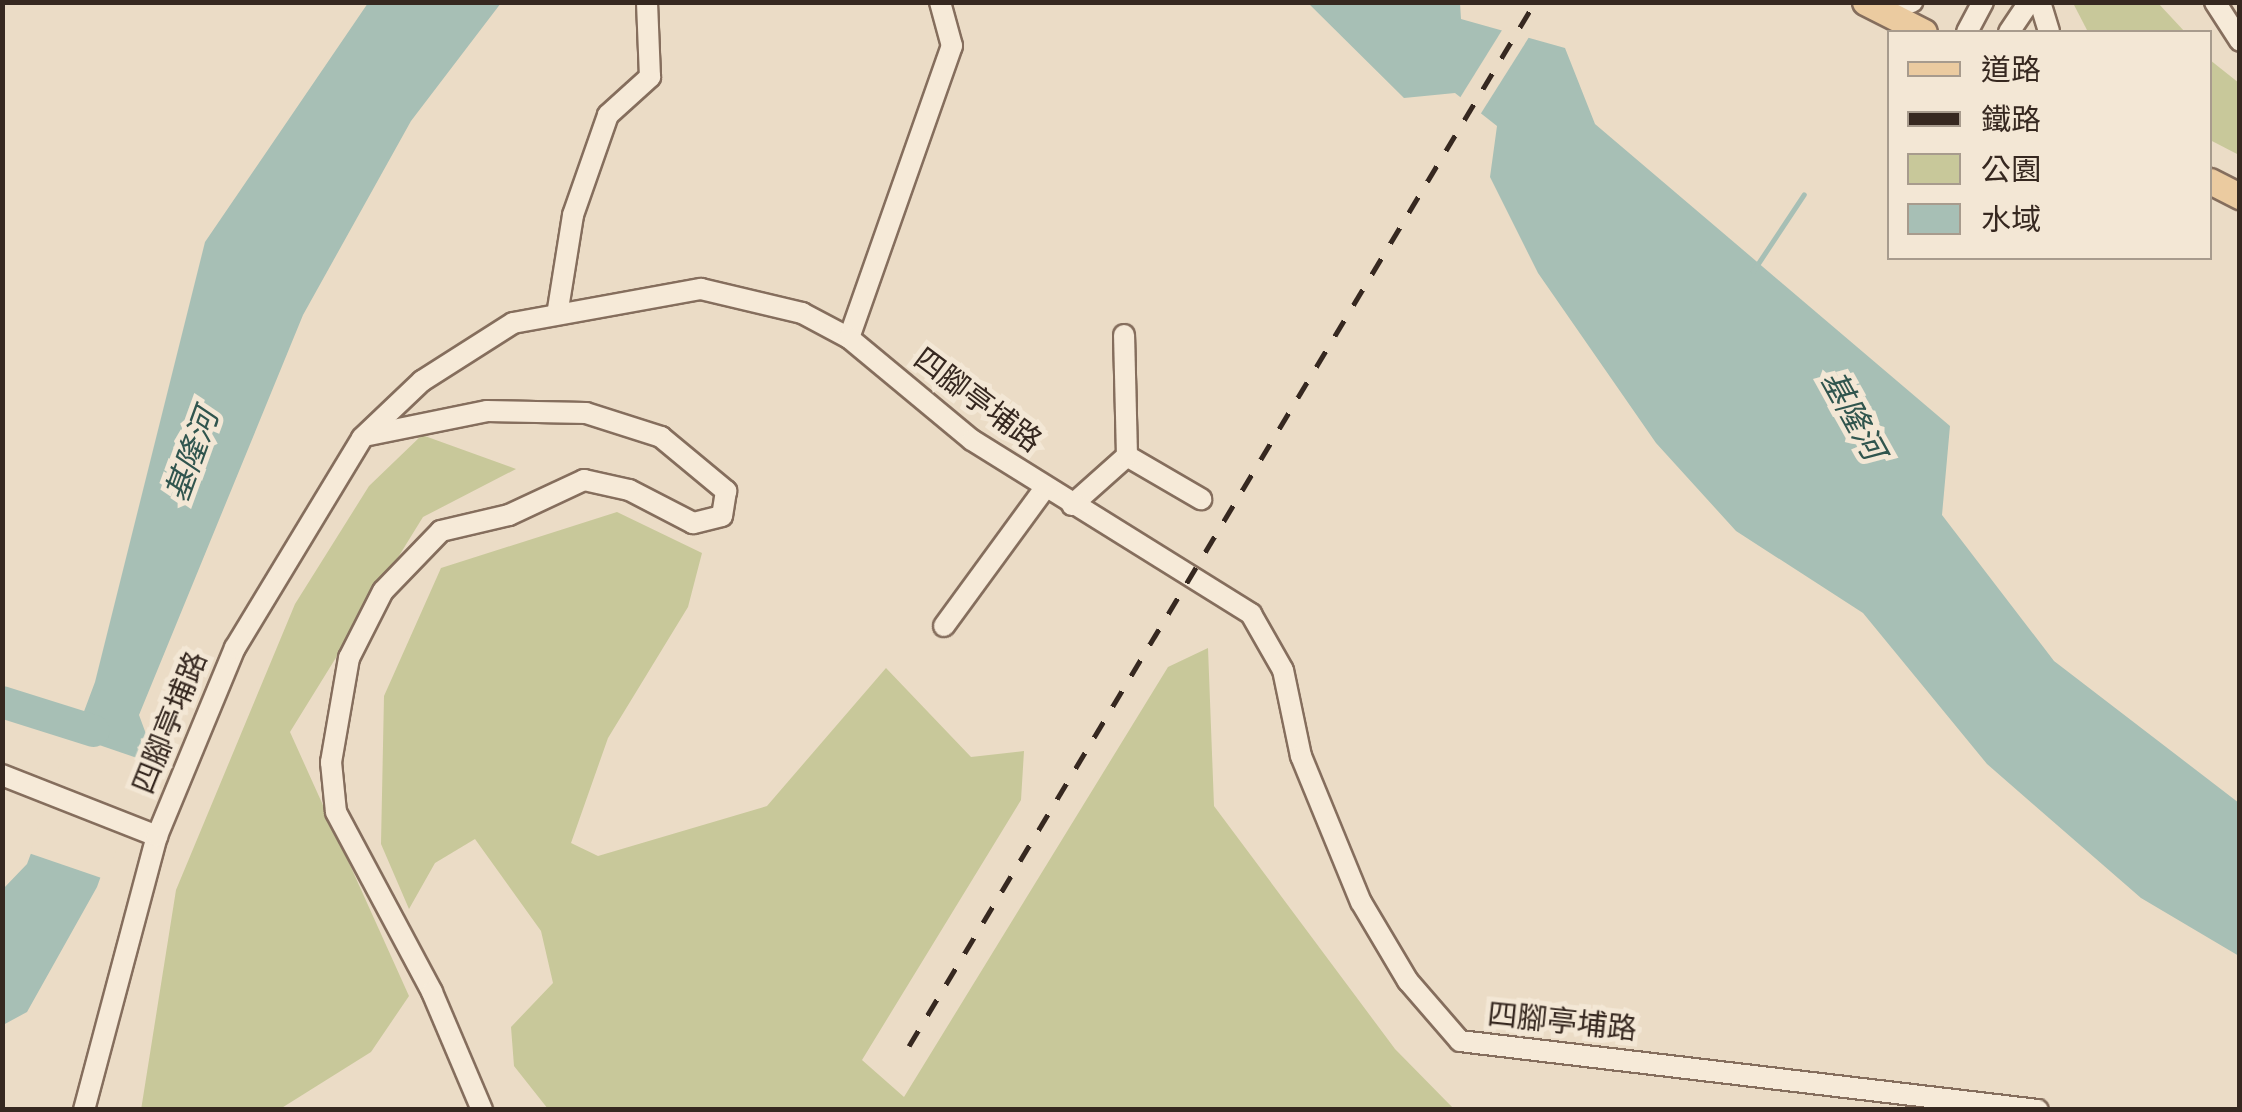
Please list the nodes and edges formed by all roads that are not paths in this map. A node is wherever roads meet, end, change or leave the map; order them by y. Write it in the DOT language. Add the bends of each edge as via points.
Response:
graph roads {
  1 [pos="647,2"];
  2 [pos="940,2"];
  3 [pos="1912,2"];
  4 [pos="1983,2"];
  5 [pos="2028,2"];
  6 [pos="2040,2"];
  7 [pos="2215,2"];
  8 [pos="1874,7"];
  9 [pos="1920,30"];
  10 [pos="1968,30"];
  11 [pos="2010,30"];
  12 [pos="2049,30"];
  13 [pos="2240,42"];
  14 [pos="2212,182"];
  15 [pos="2240,196"];
  16 [pos="558,309"];
  17 [pos="1124,335"];
  18 [pos="848,338"];
  19 [pos="362,438"];
  20 [pos="1126,456"];
  21 [pos="1044,488"];
  22 [pos="1201,498"];
  23 [pos="1072,505"];
  24 [pos="944,626"];
  25 [pos="2,776"];
  26 [pos="157,836"];
  27 [pos="84,1110"];
  28 [pos="482,1110"];
  29 [pos="2038,1110"];
  1 -- 16 [label="street" via="650,77 608,115 572,215"];
  2 -- 18 [label="street" via="952,46"];
  3 -- 8 [label="street"];
  4 -- 10 [label="street"];
  5 -- 11 [label="street"];
  6 -- 12 [label="street"];
  7 -- 13 [label="street"];
  8 -- 9 [label="main road"];
  14 -- 15 [label="main road"];
  16 -- 18 [label="street, 四腳亭埔路" via="701,289 802,313"];
  16 -- 19 [label="street, 四腳亭埔路" via="513,322 422,380"];
  17 -- 20 [label="street"];
  18 -- 21 [label="street, 四腳亭埔路"];
  19 -- 26 [label="street, 四腳亭埔路" via="234,648"];
  19 -- 28 [label="street" via="487,411 586,414 661,437 726,491 722,516 693,524 629,490 584,480 509,515 442,531 383,591 349,658 331,762 336,812 432,992"];
  20 -- 22 [label="street"];
  20 -- 23 [label="street"];
  21 -- 23 [label="street, 四腳亭埔路"];
  21 -- 24 [label="street"];
  23 -- 29 [label="street, 四腳亭埔路" via="1250,614 1284,670 1301,756 1361,902 1408,981 1460,1041"];
  25 -- 26 [label="street" via="136,821"];
  26 -- 27 [label="street, 四腳亭埔路"];
}
